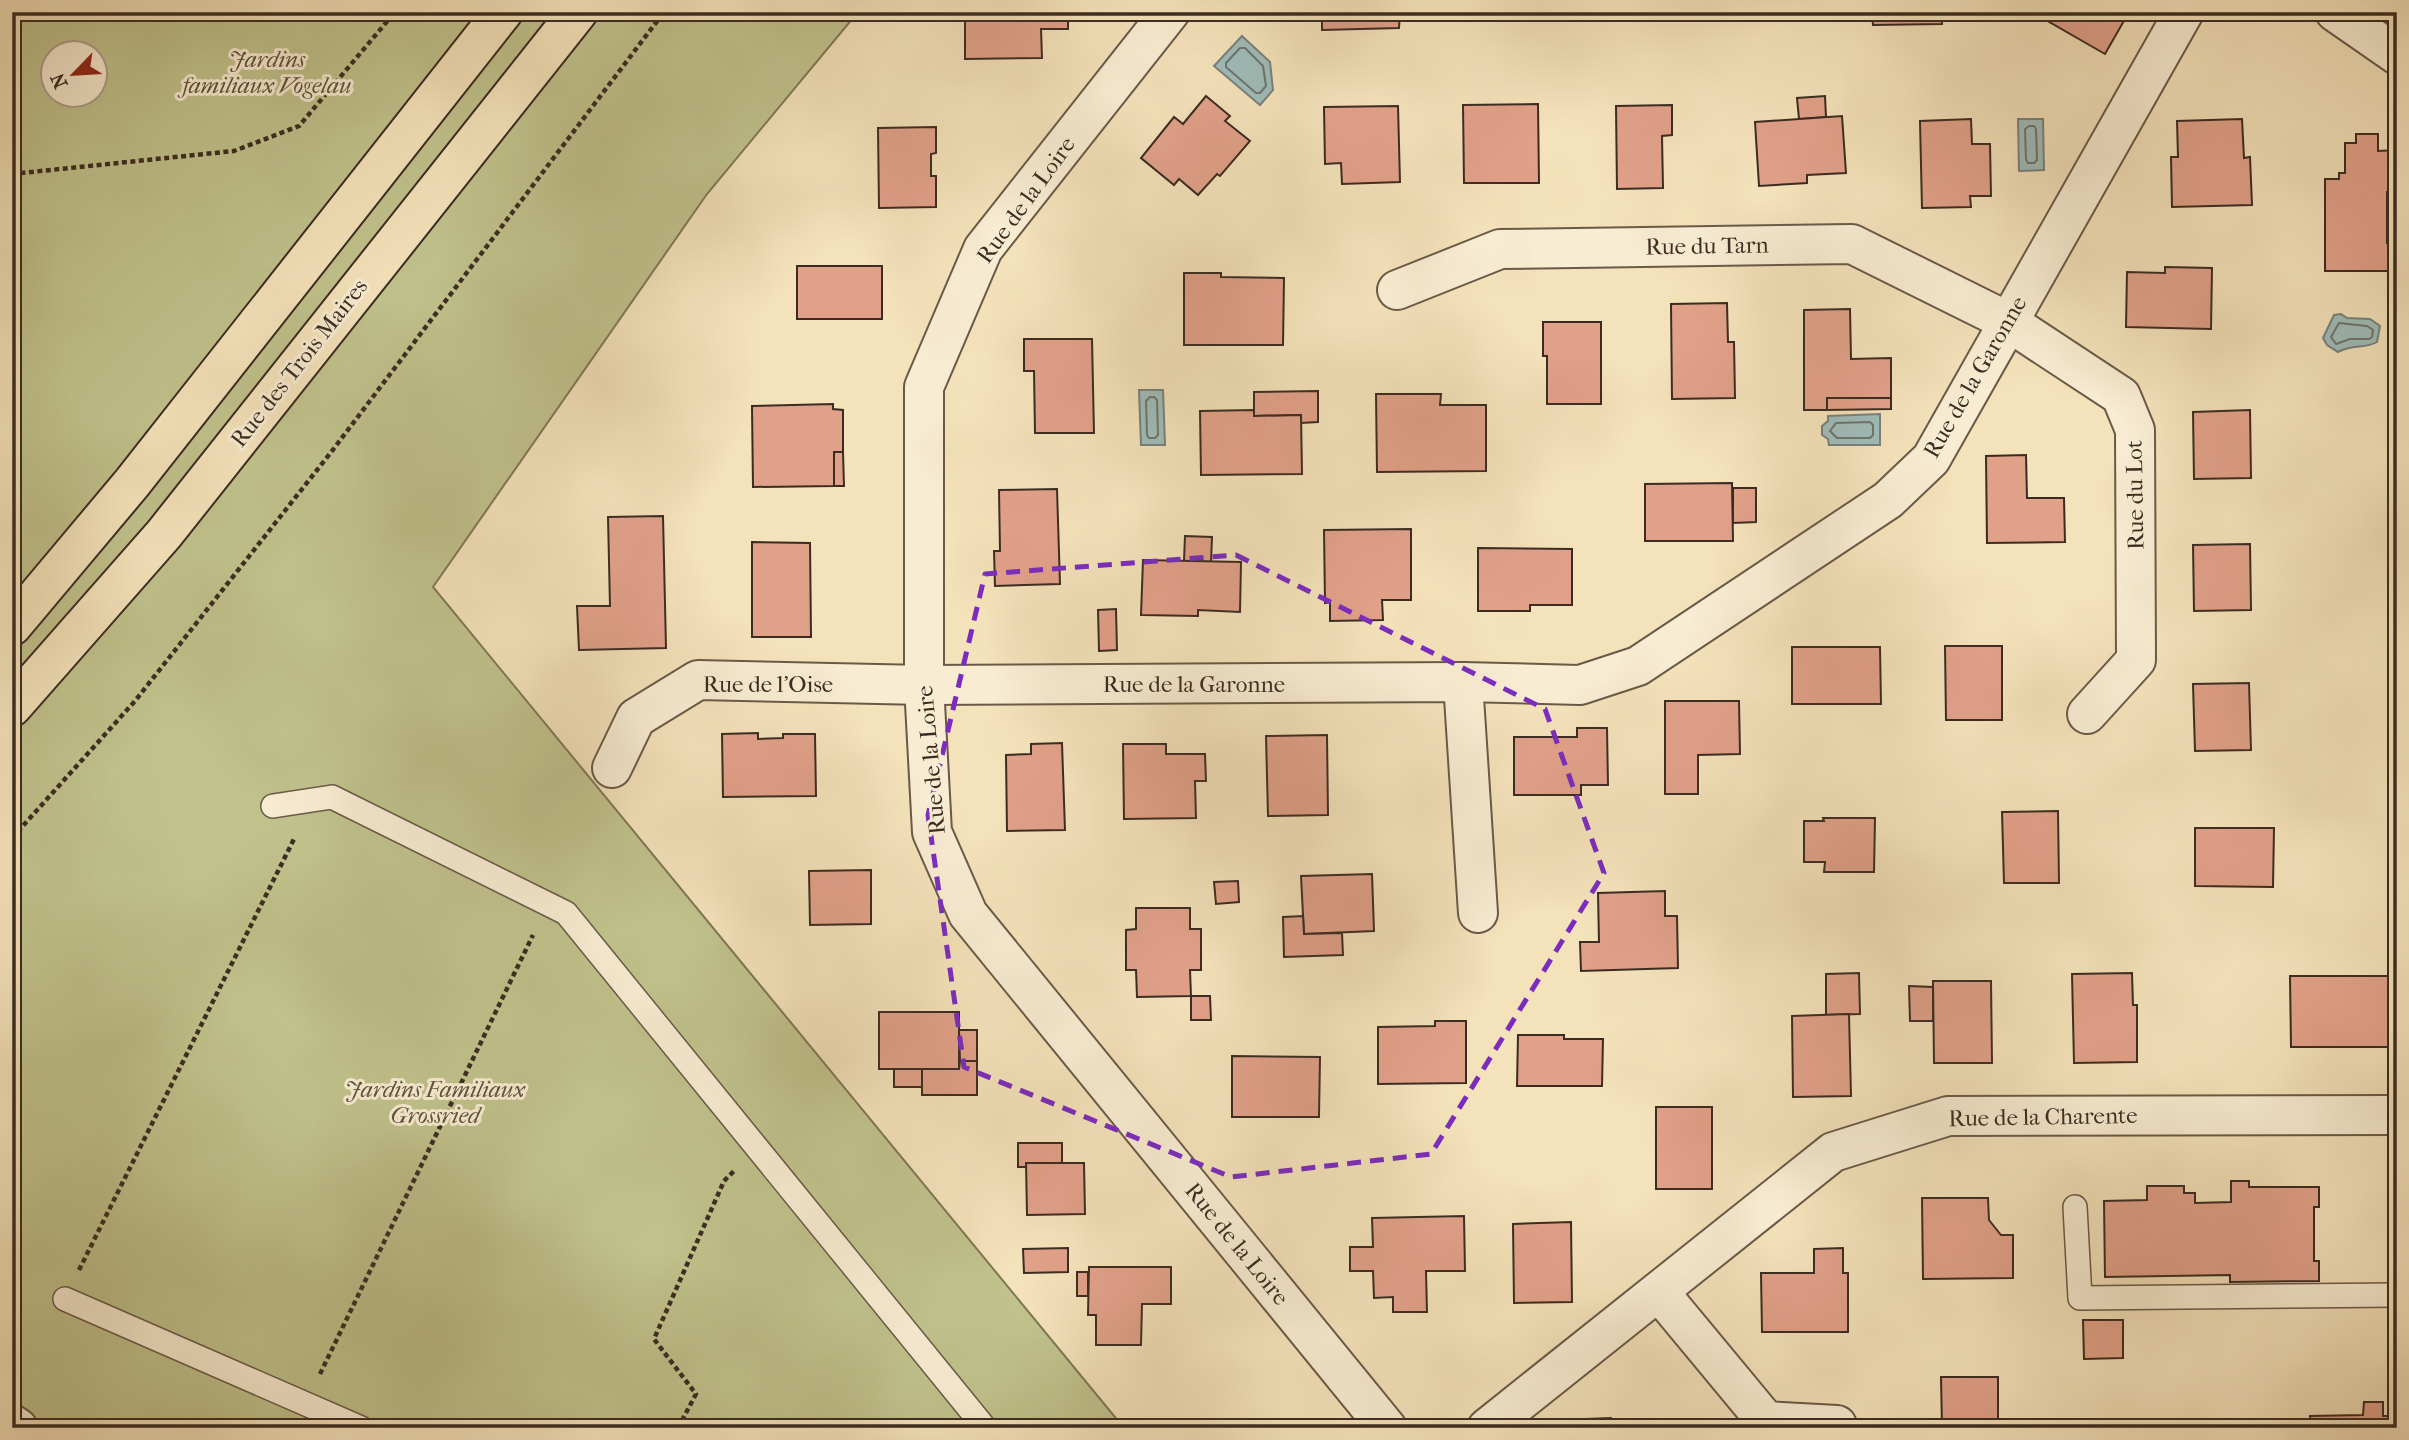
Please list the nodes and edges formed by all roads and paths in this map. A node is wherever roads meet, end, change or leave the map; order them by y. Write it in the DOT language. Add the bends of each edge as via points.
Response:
graph roads {
  1 [pos="396,12"];
  2 [pos="503,12"];
  3 [pos="578,12"];
  4 [pos="664,12"];
  5 [pos="1170,12"];
  6 [pos="2184,12"];
  7 [pos="2335,12"];
  8 [pos="2397,55"];
  9 [pos="12,174"];
  10 [pos="1397,290"];
  11 [pos="2007,321"];
  12 [pos="12,626"];
  13 [pos="1463,682"];
  14 [pos="924,685"];
  15 [pos="12,707"];
  16 [pos="2087,714"];
  17 [pos="611,768"];
  18 [pos="313,800"];
  19 [pos="273,806"];
  20 [pos="12,838"];
  21 [pos="548,904"];
  22 [pos="1478,913"];
  23 [pos="2397,1115"];
  24 [pos="756,1147"];
  25 [pos="2075,1207"];
  26 [pos="1660,1292"];
  27 [pos="2397,1294"];
  28 [pos="65,1299"];
  29 [pos="306,1403"];
  30 [pos="12,1424"];
  31 [pos="1837,1425"];
  32 [pos="18,1428"];
  33 [pos="361,1428"];
  34 [pos="678,1428"];
  35 [pos="985,1428"];
  36 [pos="1387,1428"];
  37 [pos="1487,1428"];
  1 -- 9 [label="path" via="299,126 234,151"];
  2 -- 12 [label="main road" via="132,483"];
  3 -- 15 [label="main road, Rue des Trois Maires" via="164,534"];
  4 -- 20 [label="path" via="135,701"];
  5 -- 14 [label="street, Rue de la Loire" via="983,249 924,387"];
  6 -- 11 [label="street, Rue de la Garonne"];
  7 -- 8 [label="street"];
  10 -- 11 [label="street, Rue du Tarn" via="1500,249 1852,244"];
  11 -- 13 [label="street, Rue de la Garonne" via="1931,458 1888,500 1638,666 1580,685"];
  11 -- 16 [label="street, Rue du Lot" via="2121,396 2134,430 2136,660"];
  13 -- 14 [label="street, Rue de la Garonne"];
  13 -- 22 [label="street"];
  14 -- 17 [label="street, Rue de l'Oise" via="698,680 636,718"];
  14 -- 36 [label="street, Rue de la Loire" via="932,832 968,914"];
  18 -- 19 [label="lane"];
  18 -- 21 [label="lane" via="332,797"];
  18 -- 28 [label="path"];
  21 -- 24 [label="lane" via="566,913"];
  21 -- 29 [label="path"];
  23 -- 26 [label="street, Rue de la Charente" via="1948,1116 1833,1152"];
  24 -- 34 [label="path" via="724,1181 654,1339 696,1394"];
  24 -- 35 [label="lane"];
  25 -- 27 [label="lane" via="2080,1298"];
  26 -- 31 [label="street" via="1766,1421"];
  26 -- 37 [label="street, Rue de la Charente"];
  28 -- 29 [label="lane"];
  29 -- 33 [label="lane"];
  30 -- 32 [label="street"];
}
